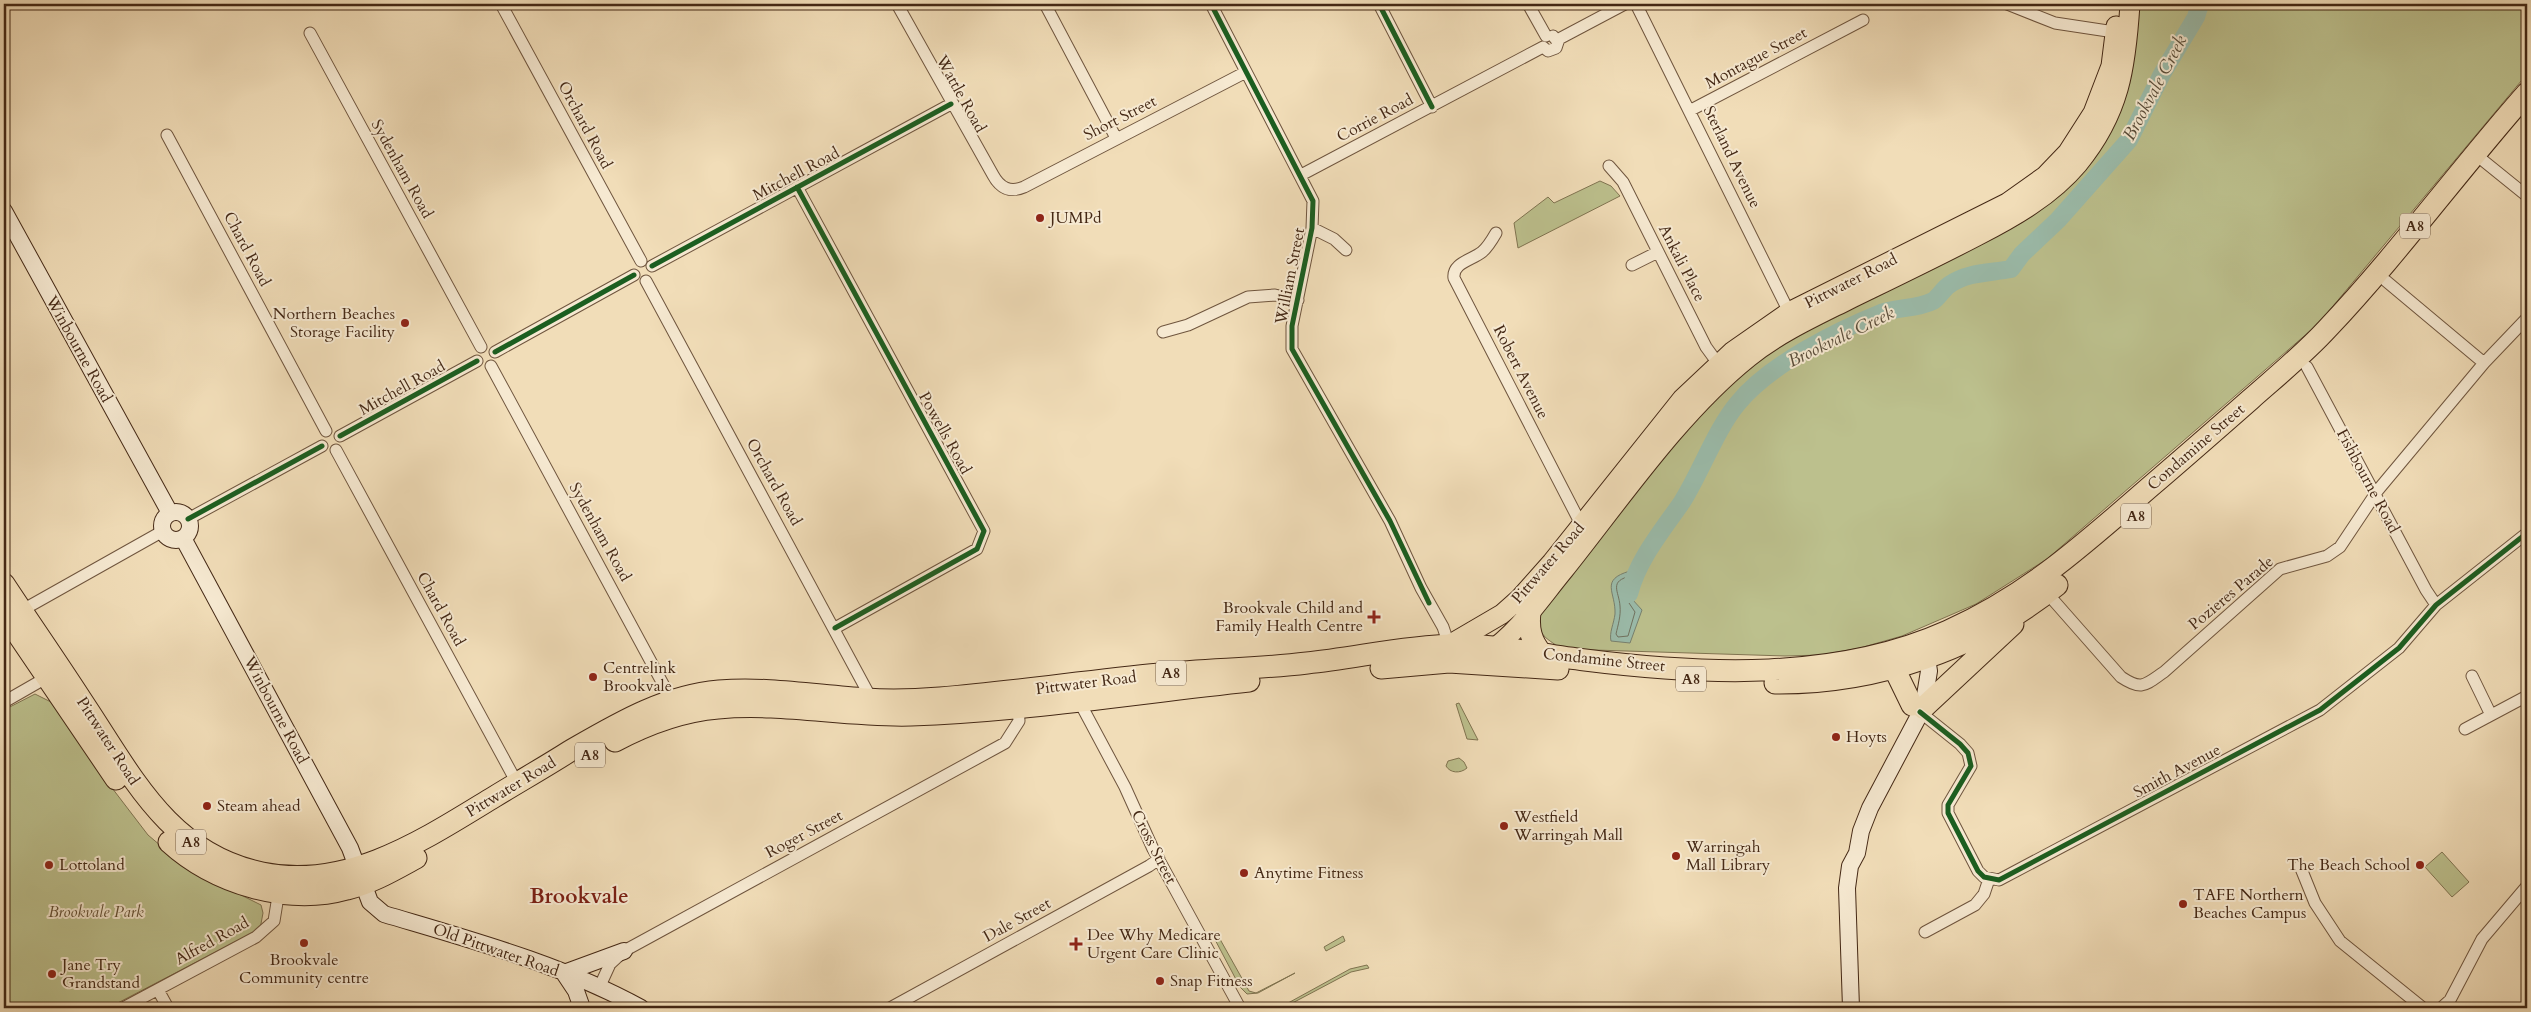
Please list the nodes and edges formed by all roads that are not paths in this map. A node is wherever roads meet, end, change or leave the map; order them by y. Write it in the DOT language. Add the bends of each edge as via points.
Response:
graph roads {
  1 [pos="501,4"];
  2 [pos="897,4"];
  3 [pos="1045,4"];
  4 [pos="1211,4"];
  5 [pos="1379,4"];
  6 [pos="1528,4"];
  7 [pos="1625,4"];
  8 [pos="1636,4"];
  9 [pos="2007,4"];
  10 [pos="2117,4"];
  11 [pos="2130,4"];
  12 [pos="1863,20"];
  13 [pos="310,33"];
  14 [pos="2122,33"];
  15 [pos="1549,41"];
  16 [pos="1246,72"];
  17 [pos="2527,93"];
  18 [pos="951,104"];
  19 [pos="1432,107"];
  20 [pos="1691,110"];
  21 [pos="2527,114"];
  22 [pos="167,134"];
  23 [pos="1116,138"];
  24 [pos="2481,158"];
  25 [pos="1609,166"];
  26 [pos="1301,175"];
  27 [pos="797,187"];
  28 [pos="1009,190"];
  29 [pos="2527,196"];
  30 [pos="4,211"];
  31 [pos="1312,228"];
  32 [pos="1496,233"];
  33 [pos="1346,250"];
  34 [pos="1658,252"];
  35 [pos="641,261"];
  36 [pos="1632,265"];
  37 [pos="652,266"];
  38 [pos="634,275"];
  39 [pos="646,281"];
  40 [pos="2386,282"];
  41 [pos="1298,300"];
  42 [pos="2527,318"];
  43 [pos="1793,319"];
  44 [pos="1163,332"];
  45 [pos="481,347"];
  46 [pos="495,352"];
  47 [pos="476,361"];
  48 [pos="2304,361"];
  49 [pos="2484,363"];
  50 [pos="491,366"];
  51 [pos="1723,370"];
  52 [pos="326,431"];
  53 [pos="340,436"];
  54 [pos="322,446"];
  55 [pos="336,450"];
  56 [pos="2375,494"];
  57 [pos="170,513"];
  58 [pos="188,519"];
  59 [pos="163,531"];
  60 [pos="1585,532"];
  61 [pos="2527,534"];
  62 [pos="182,538"];
  63 [pos="4,584"];
  64 [pos="2047,593"];
  65 [pos="2027,606"];
  66 [pos="2436,606"];
  67 [pos="1530,612"];
  68 [pos="11,615"];
  69 [pos="835,628"];
  70 [pos="1449,645"];
  71 [pos="1498,646"];
  72 [pos="1919,651"];
  73 [pos="1542,654"];
  74 [pos="1465,662"];
  75 [pos="1894,668"];
  76 [pos="54,674"];
  77 [pos="2472,676"];
  78 [pos="1075,692"];
  79 [pos="2527,696"];
  80 [pos="872,700"];
  81 [pos="4,702"];
  82 [pos="1018,708"];
  83 [pos="1918,708"];
  84 [pos="672,709"];
  85 [pos="2491,715"];
  86 [pos="2465,728"];
  87 [pos="517,783"];
  88 [pos="1159,859"];
  89 [pos="2300,866"];
  90 [pos="360,876"];
  91 [pos="1989,879"];
  92 [pos="280,884"];
  93 [pos="2527,886"];
  94 [pos="1925,932"];
  95 [pos="624,951"];
  96 [pos="564,973"];
  97 [pos="600,988"];
  98 [pos="158,990"];
  99 [pos="123,1008"];
  100 [pos="168,1008"];
  101 [pos="582,1008"];
  102 [pos="593,1008"];
  103 [pos="641,1008"];
  104 [pos="890,1008"];
  105 [pos="1240,1008"];
  106 [pos="1851,1008"];
  107 [pos="2423,1008"];
  108 [pos="2441,1008"];
  1 -- 35 [label="street, Orchard Road"];
  2 -- 18 [label="street, Wattle Road"];
  3 -- 23 [label="street"];
  4 -- 16 [label="street, William Street"];
  5 -- 19 [label="street"];
  6 -- 15 [label="street"];
  7 -- 15 [label="street, Corrie Road"];
  8 -- 20 [label="street, Sterland Avenue"];
  9 -- 14 [label="street" via="2055,23"];
  10 -- 14 [label="main road, Pittwater Road"];
  11 -- 14 [label="main road, Pittwater Road"];
  12 -- 20 [label="street, Montague Street"];
  13 -- 45 [label="street, Sydenham Road"];
  14 -- 43 [label="main road, Pittwater Road" via="2124,70 2110,112 2089,150 2059,184 1996,226"];
  15 -- 19 [label="street, Corrie Road"];
  16 -- 23 [label="street, Short Street"];
  16 -- 26 [label="street, William Street"];
  17 -- 24 [label="highway, Condamine Street / A8"];
  18 -- 27 [label="street, Mitchell Road"];
  18 -- 28 [label="street, Wattle Road" via="996,180"];
  19 -- 26 [label="street, Corrie Road"];
  20 -- 43 [label="street, Sterland Avenue"];
  21 -- 24 [label="highway, Condamine Street / A8"];
  22 -- 52 [label="street, Chard Road"];
  23 -- 28 [label="street, Short Street" via="1024,187"];
  24 -- 29 [label="street"];
  24 -- 40 [label="highway, Condamine Street / A8"];
  24 -- 48 [label="highway, Condamine Street / A8" via="2355,298"];
  25 -- 34 [label="street, Ankali Place" via="1623,182"];
  26 -- 31 [label="street, William Street" via="1313,201"];
  27 -- 37 [label="street, Mitchell Road"];
  27 -- 69 [label="street, Powells Road" via="984,531 977,549"];
  30 -- 57 [label="main road, Winbourne Road"];
  31 -- 33 [label="street" via="1334,239"];
  31 -- 41 [label="street, William Street"];
  32 -- 60 [label="street, Robert Avenue" via="1484,251 1457,267 1454,278"];
  34 -- 36 [label="street"];
  34 -- 51 [label="street, Ankali Place" via="1706,347"];
  35 -- 37 [label="street"];
  35 -- 38 [label="street" via="634,267"];
  37 -- 39 [label="street" via="652,275"];
  38 -- 39 [label="street"];
  38 -- 46 [label="street"];
  39 -- 69 [label="street, Orchard Road"];
  40 -- 48 [label="highway, Condamine Street / A8" via="2338,337"];
  40 -- 49 [label="street"];
  41 -- 44 [label="street" via="1275,295 1248,297"];
  41 -- 70 [label="street, William Street" via="1291,342 1295,357 1390,521"];
  42 -- 49 [label="street, Pozieres Parade"];
  43 -- 51 [label="main road, Pittwater Road" via="1770,341"];
  45 -- 46 [label="street" via="488,346"];
  45 -- 47 [label="street" via="476,353"];
  46 -- 50 [label="street" via="496,360"];
  47 -- 50 [label="street" via="483,367"];
  47 -- 53 [label="street, Mitchell Road"];
  48 -- 56 [label="street, Fishbourne Road"];
  48 -- 64 [label="highway, Condamine Street / A8"];
  48 -- 72 [label="highway, Condamine Street / A8" via="2057,567 2034,584"];
  49 -- 56 [label="street, Pozieres Parade"];
  50 -- 84 [label="street, Sydenham Road" via="663,684"];
  51 -- 60 [label="main road, Pittwater Road" via="1682,399"];
  52 -- 53 [label="street" via="334,431"];
  52 -- 54 [label="street" via="321,438"];
  53 -- 55 [label="street" via="341,445"];
  54 -- 55 [label="street" via="328,452"];
  54 -- 58 [label="street"];
  55 -- 87 [label="street, Chard Road"];
  56 -- 64 [label="street, Pozieres Parade" via="2340,547 2327,556 2280,569 2144,686 2133,685 2121,677"];
  56 -- 66 [label="street, Fishbourne Road"];
  57 -- 58 [label="main road" via="178,512"];
  57 -- 59 [label="main road" via="163,521"];
  58 -- 62 [label="main road" via="190,527"];
  59 -- 62 [label="main road" via="174,539"];
  59 -- 68 [label="street"];
  60 -- 67 [label="main road, Pittwater Road"];
  60 -- 70 [label="main road, Pittwater Road" via="1502,614"];
  61 -- 66 [label="street, Smith Avenue"];
  62 -- 90 [label="main road, Winbourne Road" via="327,804 350,848"];
  63 -- 68 [label="highway, Pittwater Road / A8"];
  64 -- 65 [label="highway, Condamine Street / A8"];
  65 -- 72 [label="highway, Condamine Street / A8" via="1987,631"];
  65 -- 83 [label="highway" via="2010,629"];
  66 -- 91 [label="street, Smith Avenue" via="2398,648 2320,710 2009,875 1999,880"];
  67 -- 71 [label="main road, Pittwater Road"];
  67 -- 73 [label="highway" via="1529,632"];
  68 -- 76 [label="highway, Pittwater Road / A8"];
  69 -- 80 [label="street, Orchard Road"];
  70 -- 71 [label="highway, Condamine Street / A8"];
  70 -- 78 [label="highway, Pittwater Road / A8" via="1297,664 1167,673"];
  71 -- 73 [label="highway, Condamine Street / A8"];
  71 -- 74 [label="main road, Pittwater Road"];
  72 -- 73 [label="highway, Condamine Street / A8" via="1771,671 1654,666"];
  72 -- 75 [label="highway, Condamine Street / A8"];
  72 -- 83 [label="main road" via="1928,687"];
  74 -- 75 [label="highway, Condamine Street / A8" via="1779,684 1844,679"];
  74 -- 78 [label="highway, Pittwater Road / A8"];
  75 -- 83 [label="highway"];
  76 -- 81 [label="street"];
  76 -- 92 [label="highway, Pittwater Road / A8" via="135,807 174,847 205,868 241,884"];
  77 -- 85 [label="street"];
  78 -- 80 [label="highway, Pittwater Road / A8"];
  78 -- 82 [label="highway, Pittwater Road / A8"];
  78 -- 88 [label="street, Cross Street"];
  79 -- 85 [label="street"];
  80 -- 84 [label="highway, Pittwater Road / A8" via="735,690 703,693"];
  82 -- 84 [label="highway, Pittwater Road / A8" via="894,715 736,707"];
  82 -- 95 [label="street, Roger Street" via="1019,721 1008,739 998,747"];
  83 -- 91 [label="street" via="1968,753 1971,766 1948,805 1948,813 1978,871"];
  83 -- 106 [label="main road" via="1862,803 1847,853 1850,866 1847,888"];
  84 -- 87 [label="highway, Pittwater Road / A8" via="625,719"];
  84 -- 90 [label="highway, Pittwater Road / A8" via="419,856"];
  85 -- 86 [label="street"];
  87 -- 90 [label="highway, Pittwater Road / A8"];
  88 -- 104 [label="street, Dale Street"];
  88 -- 105 [label="street, Cross Street"];
  89 -- 107 [label="street" via="2315,903 2340,941"];
  90 -- 92 [label="highway, Pittwater Road / A8" via="323,893"];
  90 -- 96 [label="main road, Old Pittwater Road" via="372,906 384,914"];
  91 -- 94 [label="street" via="1984,894 1975,905"];
  92 -- 98 [label="street, Alfred Road" via="274,922 256,937"];
  93 -- 108 [label="street" via="2482,939 2450,1000"];
  95 -- 96 [label="main road"];
  95 -- 97 [label="street, Roger Street" via="610,964"];
  96 -- 97 [label="main road, Old Pittwater Road"];
  96 -- 101 [label="main road"];
  97 -- 102 [label="main road"];
  97 -- 103 [label="main road, Old Pittwater Road"];
  98 -- 99 [label="street, Alfred Road"];
  98 -- 100 [label="street"];
}
